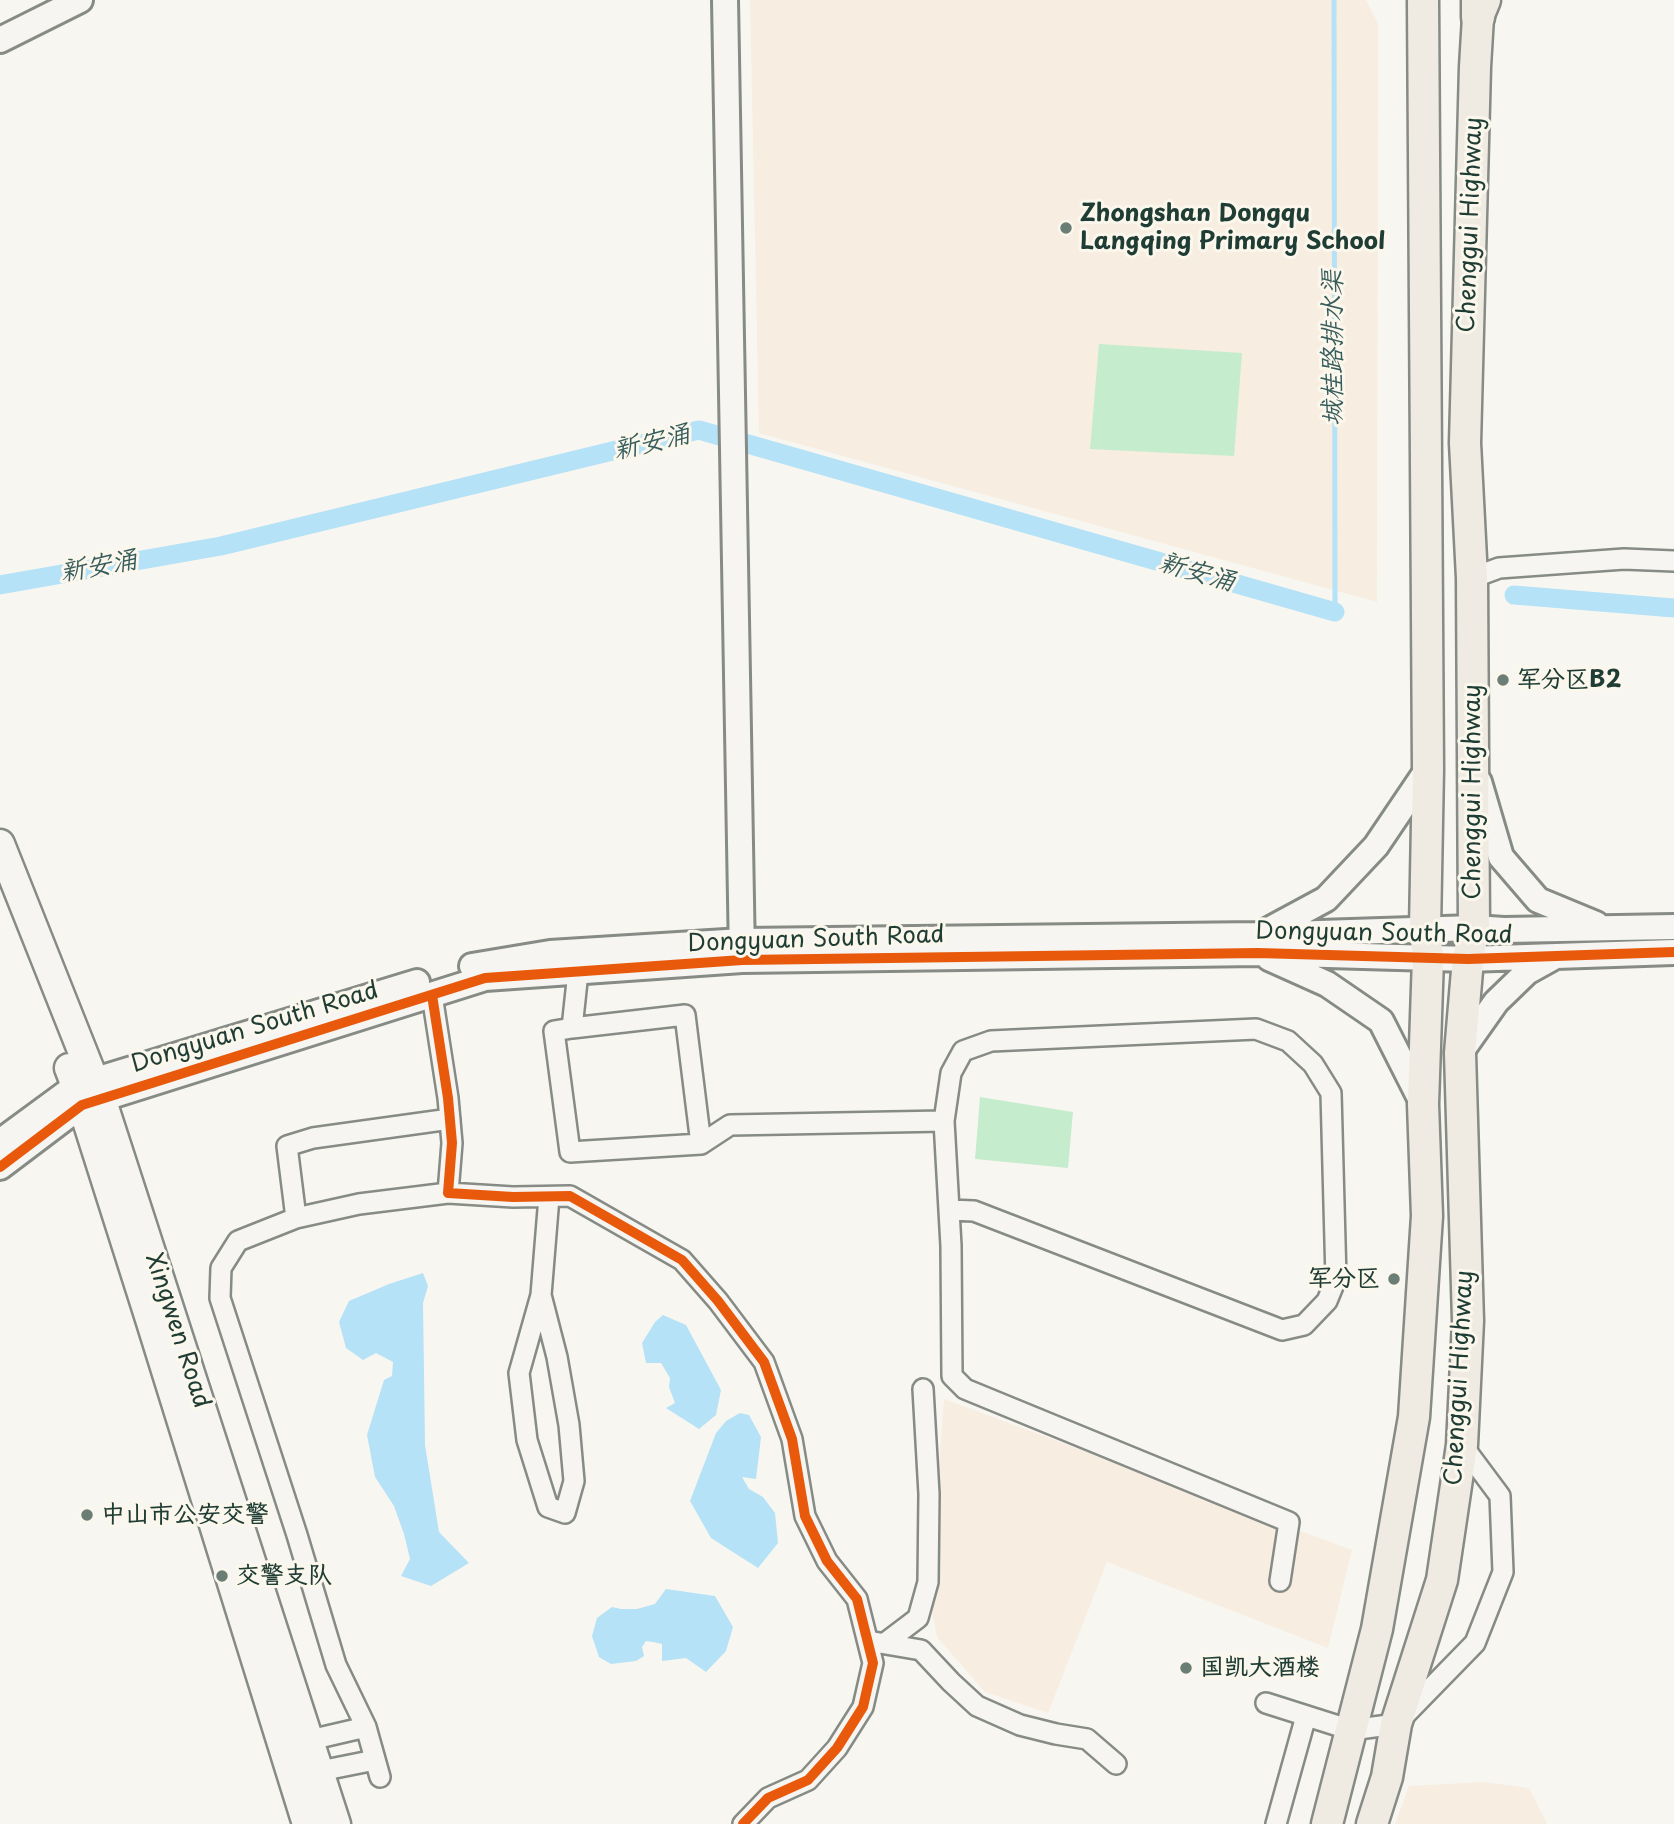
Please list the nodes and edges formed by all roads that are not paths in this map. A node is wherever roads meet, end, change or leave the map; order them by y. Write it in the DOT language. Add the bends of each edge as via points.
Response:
graph roads {
  1 [pos="80,0"];
  2 [pos="725,0"];
  3 [pos="1423,0"];
  4 [pos="1480,6"];
  5 [pos="0,40"];
  6 [pos="1674,561"];
  7 [pos="1472,578"];
  8 [pos="1473,763"];
  9 [pos="1428,769"];
  10 [pos="0,844"];
  11 [pos="0,897"];
  12 [pos="1674,927"];
  13 [pos="1474,928"];
  14 [pos="1607,928"];
  15 [pos="1426,943"];
  16 [pos="1258,944"];
  17 [pos="742,950"];
  18 [pos="1674,952"];
  19 [pos="1558,955"];
  20 [pos="1468,959"];
  21 [pos="578,972"];
  22 [pos="432,995"];
  23 [pos="572,1028"];
  24 [pos="1460,1053"];
  25 [pos="89,1092"];
  26 [pos="1423,1104"];
  27 [pos="450,1119"];
  28 [pos="944,1121"];
  29 [pos="0,1142"];
  30 [pos="701,1144"];
  31 [pos="0,1167"];
  32 [pos="448,1193"];
  33 [pos="549,1197"];
  34 [pos="949,1210"];
  35 [pos="296,1219"];
  36 [pos="541,1295"];
  37 [pos="923,1389"];
  38 [pos="1462,1445"];
  39 [pos="1280,1581"];
  40 [pos="876,1642"];
  41 [pos="1266,1703"];
  42 [pos="1306,1716"];
  43 [pos="1396,1724"];
  44 [pos="366,1727"];
  45 [pos="1351,1730"];
  46 [pos="310,1740"];
  47 [pos="1116,1764"];
  48 [pos="320,1771"];
  49 [pos="307,1824"];
  50 [pos="336,1824"];
  51 [pos="743,1824"];
  52 [pos="1276,1824"];
  53 [pos="1327,1824"];
  54 [pos="1372,1824"];
  1 -- 5 [label="street"];
  2 -- 17 [label="street"];
  3 -- 9 [label="main road, Chenggui Highway"];
  4 -- 7 [label="main road, Chenggui Highway" via="1465,443"];
  6 -- 7 [label="street" via="1625,559 1499,568"];
  7 -- 8 [label="main road, Chenggui Highway"];
  8 -- 13 [label="main road, Chenggui Highway"];
  8 -- 14 [label="street" via="1501,857 1538,900"];
  9 -- 15 [label="main road, Chenggui Highway"];
  9 -- 16 [label="street" via="1376,846 1326,899"];
  10 -- 25 [label="main road, Xingwen Road"];
  11 -- 25 [label="main road, Xingwen Road"];
  12 -- 14 [label="street, Dongyuan South Road"];
  13 -- 14 [label="street, Dongyuan South Road"];
  13 -- 15 [label="street, Dongyuan South Road"];
  13 -- 20 [label="main road, Chenggui Highway"];
  15 -- 16 [label="street, Dongyuan South Road"];
  15 -- 20 [label="street, Dongyuan South Road"];
  15 -- 26 [label="main road, Chenggui Highway"];
  16 -- 17 [label="street, Dongyuan South Road"];
  16 -- 26 [label="street" via="1381,1020"];
  17 -- 21 [label="street, Dongyuan South Road"];
  17 -- 25 [label="street, Dongyuan South Road" via="550,953 481,963"];
  18 -- 19 [label="street, Dongyuan South Road"];
  19 -- 20 [label="street, Dongyuan South Road"];
  19 -- 24 [label="street" via="1527,972 1496,1002"];
  20 -- 24 [label="main road, Chenggui Highway"];
  21 -- 22 [label="street, Dongyuan South Road" via="485,978"];
  21 -- 23 [label="street"];
  22 -- 25 [label="street, Dongyuan South Road"];
  22 -- 27 [label="street"];
  23 -- 30 [label="street" via="685,1015"];
  23 -- 30 [label="street" via="554,1031 570,1152"];
  24 -- 38 [label="main road, Chenggui Highway" via="1468,1321"];
  25 -- 29 [label="street, Dongyuan South Road"];
  25 -- 31 [label="street, Dongyuan South Road"];
  25 -- 46 [label="main road, Xingwen Road"];
  25 -- 49 [label="main road, Xingwen Road"];
  26 -- 45 [label="main road, Chenggui Highway" via="1427,1216 1414,1417 1377,1629"];
  27 -- 32 [label="street"];
  27 -- 35 [label="street" via="313,1138 287,1146"];
  28 -- 30 [label="street" via="730,1125"];
  28 -- 34 [label="street"];
  28 -- 34 [label="street" via="951,1073 963,1051 991,1041 1256,1029 1288,1041 1313,1064 1331,1093 1336,1279 1327,1301 1304,1325 1282,1330 974,1211"];
  32 -- 33 [label="street"];
  32 -- 35 [label="street" via="359,1204"];
  33 -- 36 [label="street"];
  33 -- 40 [label="street" via="570,1196 682,1260 764,1362 792,1439 805,1516 827,1561 857,1599"];
  34 -- 39 [label="street" via="952,1376 965,1389 1289,1522"];
  35 -- 44 [label="street" via="238,1241 221,1268 220,1298 335,1665"];
  36 -- 36 [label="street" via="519,1373 527,1440 548,1507 565,1513 574,1481 569,1425"];
  37 -- 40 [label="street" via="928,1582 918,1618"];
  38 -- 43 [label="main road, Chenggui Highway" via="1442,1580"];
  38 -- 43 [label="street" via="1500,1496 1503,1572 1475,1643"];
  40 -- 47 [label="street" via="921,1650 977,1706 1020,1725 1087,1739"];
  40 -- 51 [label="street" via="863,1707 837,1748 808,1780 768,1798"];
  41 -- 42 [label="street"];
  42 -- 45 [label="street"];
  42 -- 52 [label="street"];
  43 -- 45 [label="street"];
  43 -- 54 [label="main road, Chenggui Highway" via="1387,1777"];
  44 -- 46 [label="street"];
  44 -- 48 [label="street" via="378,1769"];
  45 -- 53 [label="main road, Chenggui Highway"];
  46 -- 48 [label="main road, Xingwen Road"];
  48 -- 50 [label="main road, Xingwen Road"];
}
